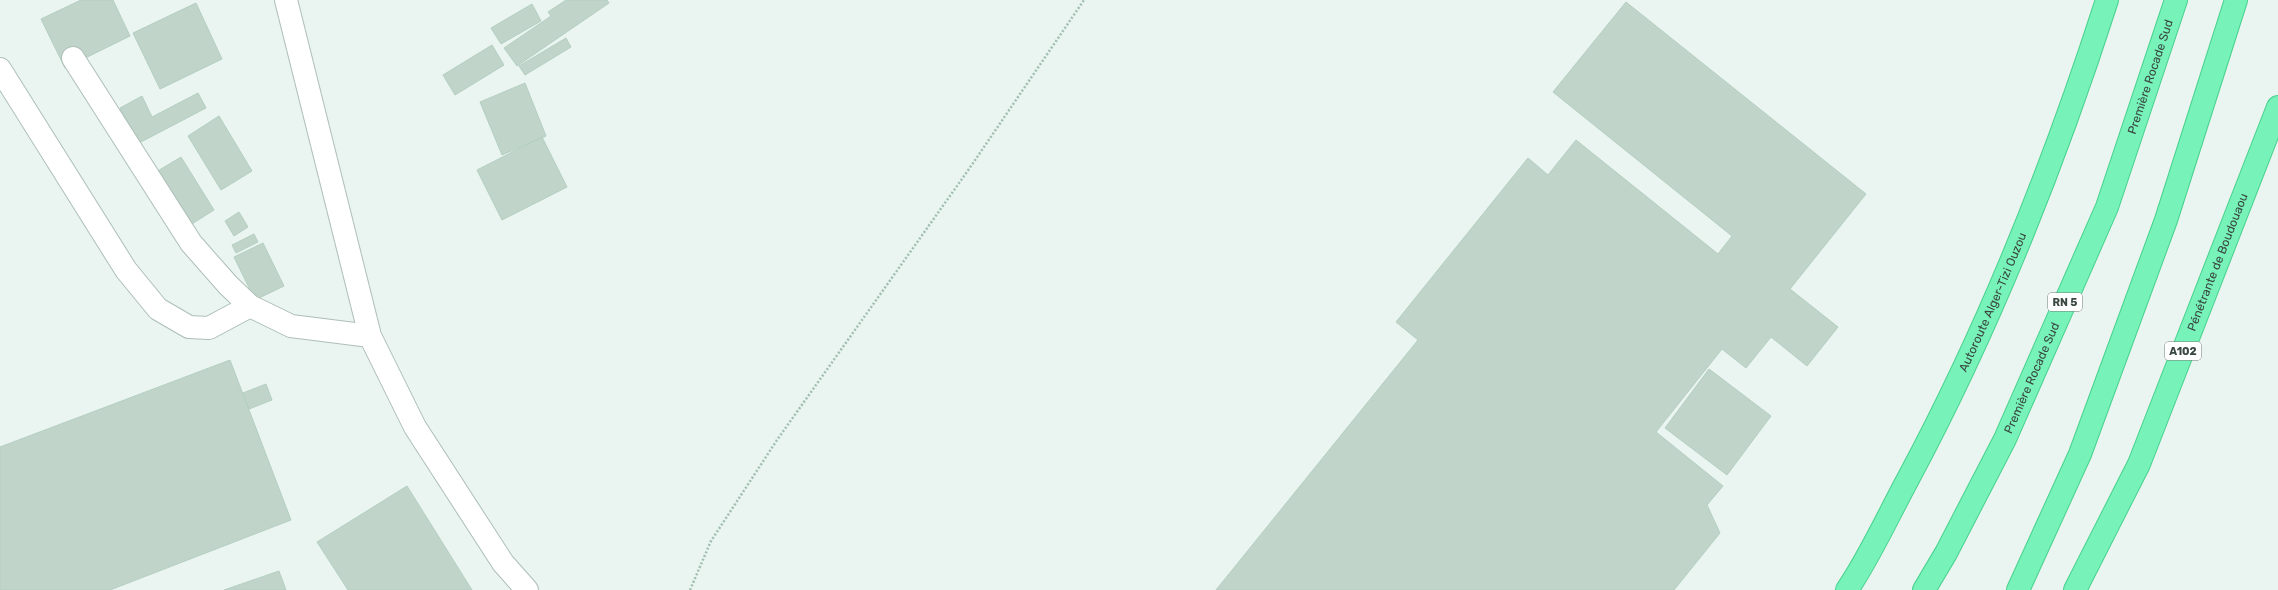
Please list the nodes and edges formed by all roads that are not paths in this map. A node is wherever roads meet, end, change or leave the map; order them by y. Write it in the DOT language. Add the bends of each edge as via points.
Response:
graph roads {
  1 [pos="286,0"];
  2 [pos="2107,0"];
  3 [pos="2176,0"];
  4 [pos="2236,0"];
  5 [pos="73,58"];
  6 [pos="0,69"];
  7 [pos="2278,107"];
  8 [pos="250,306"];
  9 [pos="370,336"];
  10 [pos="527,590"];
  11 [pos="1847,590"];
  12 [pos="1924,590"];
  13 [pos="2018,590"];
  14 [pos="2075,590"];
  1 -- 9 [label="street"];
  2 -- 11 [label="highway, Autoroute Alger-Tizi Ouzou" via="2075,101 2029,221 1947,406"];
  3 -- 12 [label="highway, Première Rocade Sud / RN 5" via="2107,207 2005,439 1946,554"];
  4 -- 13 [label="highway" via="2166,220 2085,440"];
  5 -- 8 [label="street" via="191,243"];
  6 -- 8 [label="street" via="126,270 158,309 189,327 209,328"];
  7 -- 14 [label="highway, Pénétrante de Boudouaou / A102" via="2139,464"];
  8 -- 9 [label="street" via="291,326"];
  9 -- 10 [label="street" via="415,427 503,563"];
}
